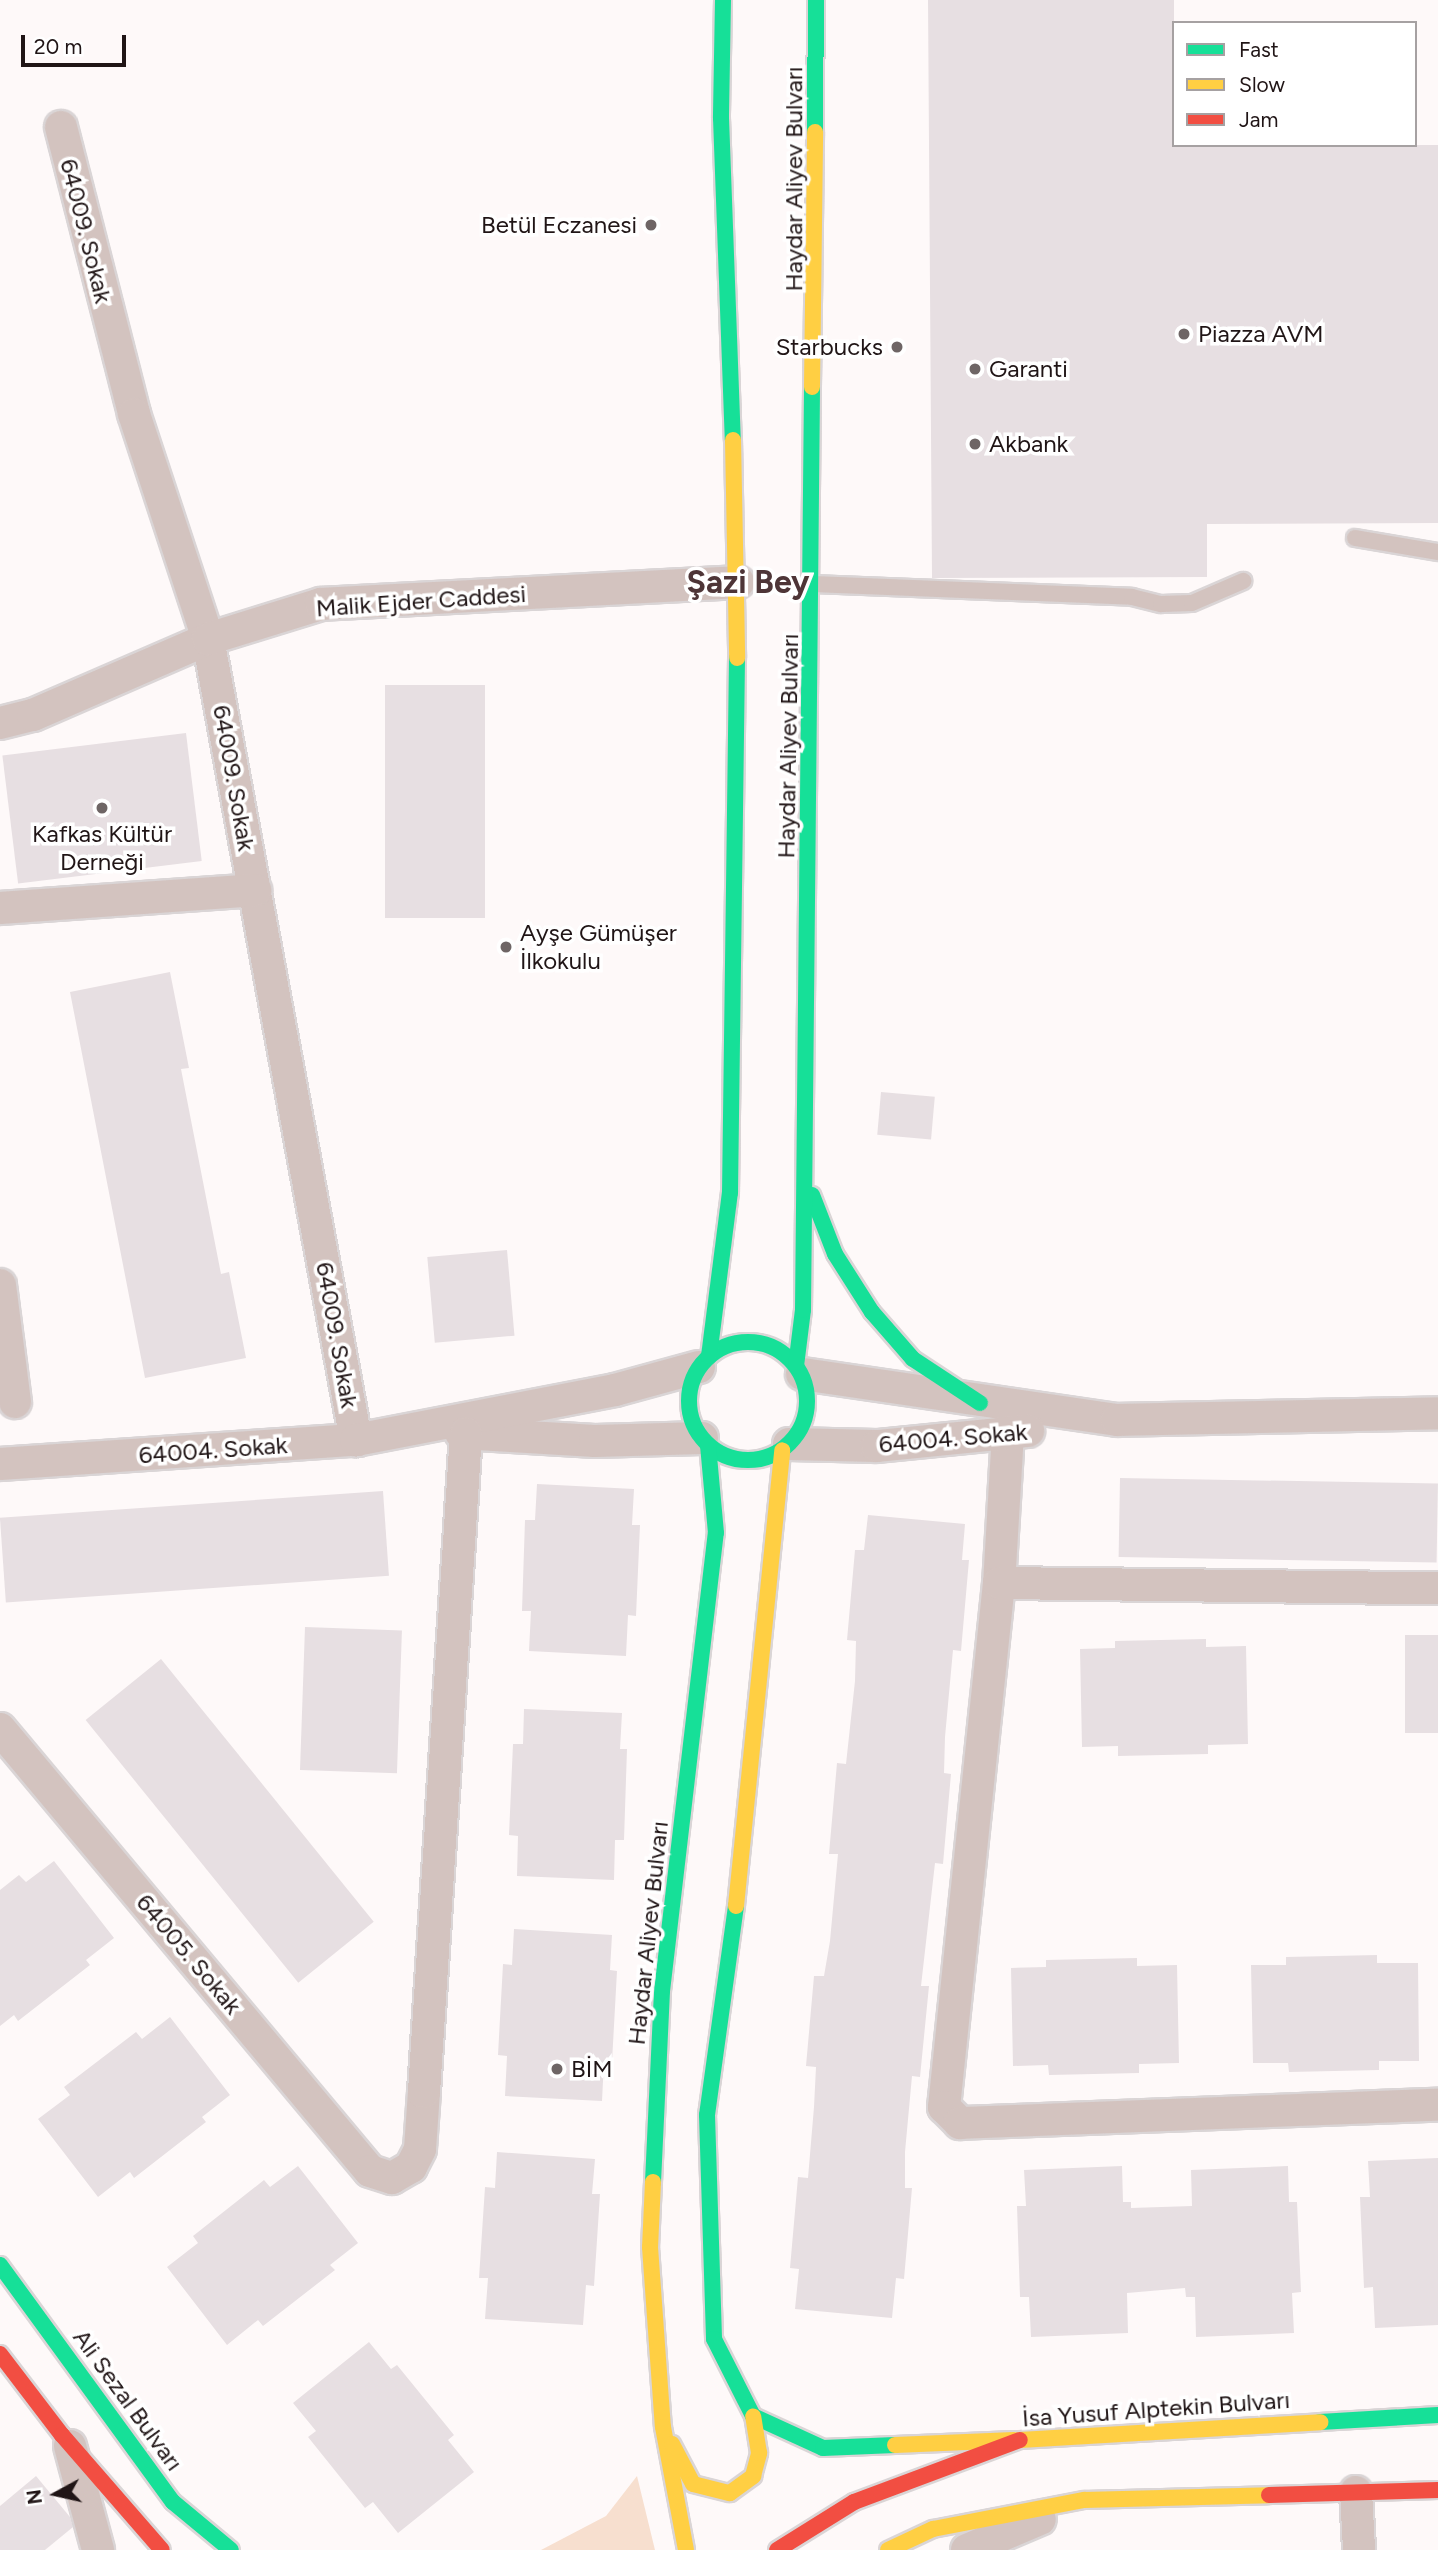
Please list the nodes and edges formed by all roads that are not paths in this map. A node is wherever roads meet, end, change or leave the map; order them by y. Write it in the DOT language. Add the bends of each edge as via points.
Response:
graph roads {
  1 [pos="723,0"];
  2 [pos="816,0"];
  3 [pos="61,127"];
  4 [pos="1355,538"];
  5 [pos="1438,552"];
  6 [pos="1243,581"];
  7 [pos="738,582"];
  8 [pos="813,584"];
  9 [pos="208,639"];
  10 [pos="0,723"];
  11 [pos="255,890"];
  12 [pos="0,908"];
  13 [pos="805,1175"];
  14 [pos="0,1285"];
  15 [pos="704,1361"];
  16 [pos="799,1370"];
  17 [pos="15,1402"];
  18 [pos="980,1403"];
  19 [pos="1438,1413"];
  20 [pos="1117,1420"];
  21 [pos="425,1429"];
  22 [pos="466,1433"];
  23 [pos="1008,1433"];
  24 [pos="356,1440"];
  25 [pos="705,1441"];
  26 [pos="785,1447"];
  27 [pos="0,1464"];
  28 [pos="999,1583"];
  29 [pos="1438,1588"];
  30 [pos="0,1729"];
  31 [pos="1438,2105"];
  32 [pos="0,2265"];
  33 [pos="0,2354"];
  34 [pos="1438,2414"];
  35 [pos="753,2416"];
  36 [pos="663,2427"];
  37 [pos="1014,2440"];
  38 [pos="69,2444"];
  39 [pos="1438,2490"];
  40 [pos="1356,2492"];
  41 [pos="1084,2500"];
  42 [pos="98,2550"];
  43 [pos="162,2550"];
  44 [pos="231,2550"];
  45 [pos="686,2550"];
  46 [pos="777,2550"];
  47 [pos="888,2550"];
  48 [pos="967,2550"];
  49 [pos="1359,2550"];
  1 -- 7 [label="main road" via="721,118"];
  2 -- 8 [label="main road, Haydar Aliyev Bulvarı"];
  3 -- 9 [label="street, 64009. Sokak" via="134,414"];
  4 -- 5 [label="lane"];
  6 -- 8 [label="lane" via="1192,603 1161,604 1132,597"];
  7 -- 9 [label="street, Malik Ejder Caddesi" via="321,604"];
  7 -- 15 [label="main road" via="730,1193"];
  8 -- 13 [label="main road, Haydar Aliyev Bulvarı"];
  9 -- 10 [label="street, Malik Ejder Caddesi" via="33,715"];
  9 -- 11 [label="street, 64009. Sokak"];
  11 -- 12 [label="street"];
  11 -- 24 [label="street, 64009. Sokak"];
  13 -- 16 [label="main road, Haydar Aliyev Bulvarı"];
  13 -- 18 [label="main road" via="835,1254 872,1312 913,1359"];
  14 -- 17 [label="street"];
  15 -- 16 [label="main road" via="731,1344 755,1341 785,1354"];
  15 -- 21 [label="street, 64004. Sokak" via="615,1390"];
  15 -- 25 [label="main road" via="689,1403"];
  16 -- 18 [label="street, 64004. Sokak"];
  16 -- 26 [label="main road" via="807,1411"];
  18 -- 20 [label="street, 64004. Sokak"];
  19 -- 20 [label="street, 64004. Sokak"];
  20 -- 23 [label="street, 64004. Sokak"];
  21 -- 22 [label="street, 64004. Sokak"];
  21 -- 24 [label="street, 64004. Sokak"];
  22 -- 25 [label="street, 64004. Sokak" via="595,1441"];
  22 -- 30 [label="street, 64005. Sokak" via="420,2149 411,2167 392,2178 380,2178"];
  23 -- 26 [label="street, 64004. Sokak" via="877,1446"];
  23 -- 28 [label="street"];
  24 -- 27 [label="street, 64004. Sokak"];
  25 -- 26 [label="main road" via="729,1457 752,1460"];
  25 -- 36 [label="main road, Haydar Aliyev Bulvarı" via="716,1533 662,1991 650,2247"];
  26 -- 35 [label="main road, Haydar Aliyev Bulvarı" via="731,1961 707,2115 714,2339"];
  28 -- 29 [label="street"];
  28 -- 31 [label="street" via="944,2107 960,2123"];
  32 -- 44 [label="main road, Ali Sezal Bulvarı" via="173,2502"];
  33 -- 38 [label="main road"];
  34 -- 37 [label="main road, İsa Yusuf Alptekin Bulvarı"];
  35 -- 36 [label="main road, Haydar Aliyev Bulvarı" via="759,2453 752,2476 730,2493 693,2484"];
  35 -- 37 [label="main road" via="823,2448"];
  36 -- 45 [label="main road, Haydar Aliyev Bulvarı"];
  37 -- 46 [label="main road, İsa Yusuf Alptekin Bulvarı" via="854,2502"];
  38 -- 42 [label="street"];
  38 -- 43 [label="main road"];
  39 -- 40 [label="main road"];
  40 -- 41 [label="main road"];
  40 -- 49 [label="street"];
  41 -- 47 [label="main road" via="933,2529"];
  41 -- 48 [label="street"];
}
